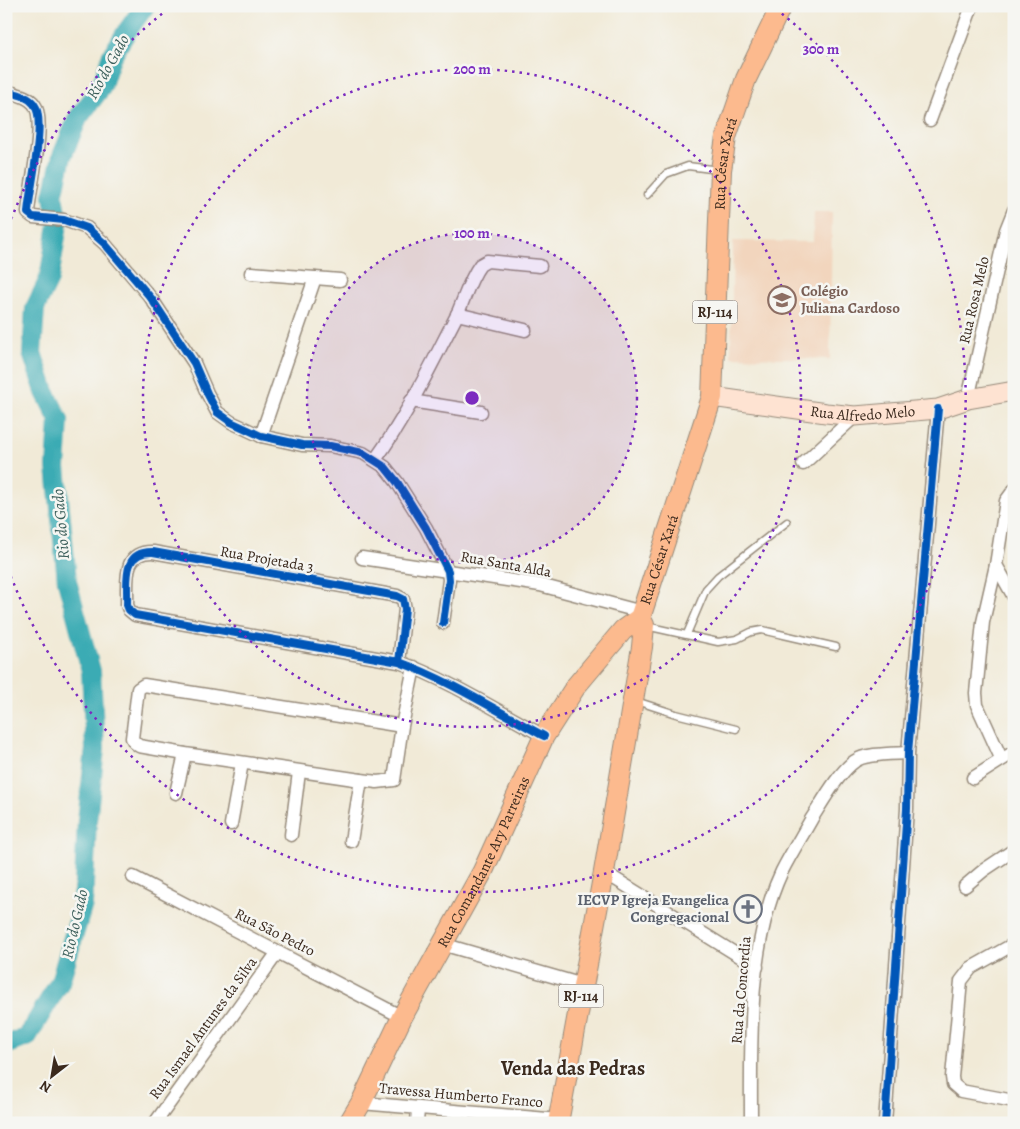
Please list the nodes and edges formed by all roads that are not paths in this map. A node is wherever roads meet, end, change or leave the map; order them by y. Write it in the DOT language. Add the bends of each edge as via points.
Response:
graph roads {
  1 [pos="781,6"];
  2 [pos="972,6"];
  3 [pos="6,91"];
  4 [pos="930,120"];
  5 [pos="721,170"];
  6 [pos="646,195"];
  7 [pos="1014,210"];
  8 [pos="1010,230"];
  9 [pos="540,266"];
  10 [pos="251,273"];
  11 [pos="315,278"];
  12 [pos="340,280"];
  13 [pos="457,314"];
  14 [pos="525,330"];
  15 [pos="1014,391"];
  16 [pos="712,397"];
  17 [pos="968,399"];
  18 [pos="411,400"];
  19 [pos="938,409"];
  20 [pos="481,412"];
  21 [pos="855,416"];
  22 [pos="261,436"];
  23 [pos="375,460"];
  24 [pos="803,464"];
  25 [pos="1014,490"];
  26 [pos="787,522"];
  27 [pos="362,558"];
  28 [pos="996,566"];
  29 [pos="448,571"];
  30 [pos="1013,593"];
  31 [pos="642,618"];
  32 [pos="443,623"];
  33 [pos="687,634"];
  34 [pos="616,637"];
  35 [pos="642,647"];
  36 [pos="836,647"];
  37 [pos="399,662"];
  38 [pos="414,667"];
  39 [pos="633,700"];
  40 [pos="402,726"];
  41 [pos="736,729"];
  42 [pos="544,736"];
  43 [pos="1014,752"];
  44 [pos="908,753"];
  45 [pos="185,754"];
  46 [pos="1001,758"];
  47 [pos="242,763"];
  48 [pos="300,772"];
  49 [pos="973,778"];
  50 [pos="361,780"];
  51 [pos="176,793"];
  52 [pos="231,824"];
  53 [pos="291,835"];
  54 [pos="351,842"];
  55 [pos="1014,850"];
  56 [pos="604,872"];
  57 [pos="133,877"];
  58 [pos="965,886"];
  59 [pos="442,944"];
  60 [pos="1014,944"];
  61 [pos="278,952"];
  62 [pos="757,967"];
  63 [pos="583,985"];
  64 [pos="402,1017"];
  65 [pos="1014,1100"];
  66 [pos="361,1103"];
  67 [pos="418,1109"];
  68 [pos="558,1121"];
  69 [pos="154,1123"];
  70 [pos="349,1123"];
  71 [pos="417,1123"];
  72 [pos="751,1123"];
  73 [pos="885,1123"];
  1 -- 5 [label="main road, Rua César Xará / RJ-114" via="746,79 726,137"];
  2 -- 4 [label="street"];
  3 -- 22 [label="street" via="24,96 38,110 28,213 33,217 64,220 93,232 151,298 194,363 217,412 230,422"];
  5 -- 6 [label="lane" via="688,166 666,174"];
  5 -- 16 [label="main road, Rua César Xará / RJ-114"];
  7 -- 8 [label="street, Rua Rosa Melo"];
  8 -- 17 [label="street, Rua Rosa Melo"];
  9 -- 13 [label="street" via="483,262"];
  10 -- 11 [label="street"];
  11 -- 12 [label="street"];
  11 -- 22 [label="street"];
  13 -- 14 [label="street"];
  13 -- 18 [label="street"];
  15 -- 17 [label="street, Rua Alfredo Melo"];
  16 -- 21 [label="street, Rua Alfredo Melo"];
  16 -- 31 [label="main road, Rua César Xará / RJ-114"];
  17 -- 19 [label="street, Rua Alfredo Melo"];
  18 -- 20 [label="street"];
  18 -- 23 [label="street"];
  19 -- 21 [label="street, Rua Alfredo Melo"];
  19 -- 44 [label="street"];
  21 -- 24 [label="street"];
  22 -- 23 [label="street" via="302,445 347,448"];
  23 -- 29 [label="street" via="386,467 409,501"];
  25 -- 28 [label="street" via="1006,501"];
  26 -- 33 [label="lane" via="706,589"];
  27 -- 29 [label="street, Rua Santa Alda"];
  28 -- 30 [label="street"];
  28 -- 46 [label="street" via="983,622 976,705"];
  29 -- 31 [label="street, Rua Santa Alda" via="540,585"];
  29 -- 32 [label="street"];
  31 -- 33 [label="lane"];
  31 -- 34 [label="main road, Rua Comandante Ary Parreiras"];
  31 -- 35 [label="main road, Rua César Xará / RJ-114"];
  33 -- 36 [label="lane" via="706,640 728,641 762,630"];
  34 -- 35 [label="main road" via="630,639"];
  34 -- 42 [label="main road, Rua Comandante Ary Parreiras" via="576,686"];
  35 -- 39 [label="main road, Rua César Xará / RJ-114"];
  37 -- 37 [label="street, Rua Projetada 3" via="143,618 131,612 127,605 129,564 134,557 145,552 397,596 403,599 405,609"];
  37 -- 38 [label="street"];
  38 -- 40 [label="street"];
  38 -- 42 [label="street"];
  39 -- 41 [label="lane"];
  39 -- 56 [label="main road, Rua César Xará / RJ-114"];
  40 -- 45 [label="street" via="140,686 134,742 139,746"];
  40 -- 50 [label="street" via="394,780"];
  42 -- 59 [label="main road, Rua Comandante Ary Parreiras" via="483,871"];
  43 -- 46 [label="street"];
  44 -- 62 [label="street, Rua da Concordia" via="866,756 856,760 838,778 782,872 764,926"];
  44 -- 73 [label="street"];
  45 -- 47 [label="street"];
  45 -- 51 [label="street"];
  46 -- 49 [label="street"];
  47 -- 48 [label="street"];
  47 -- 52 [label="street"];
  48 -- 50 [label="street"];
  48 -- 53 [label="street"];
  50 -- 54 [label="street"];
  55 -- 58 [label="street"];
  56 -- 62 [label="street"];
  56 -- 63 [label="main road, Rua César Xará / RJ-114"];
  57 -- 61 [label="street, Rua São Pedro"];
  59 -- 63 [label="street"];
  59 -- 64 [label="main road, Rua Comandante Ary Parreiras"];
  60 -- 65 [label="street" via="971,968 961,981 952,1077 953,1084 961,1091"];
  61 -- 64 [label="street, Rua São Pedro"];
  61 -- 69 [label="street, Rua Ismael Antunes da Silva"];
  62 -- 72 [label="street, Rua da Concordia" via="751,1040"];
  63 -- 68 [label="main road, Rua César Xará / RJ-114"];
  64 -- 66 [label="main road, Rua Comandante Ary Parreiras"];
  66 -- 67 [label="street, Travessa Humberto Franco"];
  66 -- 70 [label="main road, Rua Comandante Ary Parreiras"];
  67 -- 68 [label="street, Travessa Humberto Franco"];
  67 -- 71 [label="street"];
}
